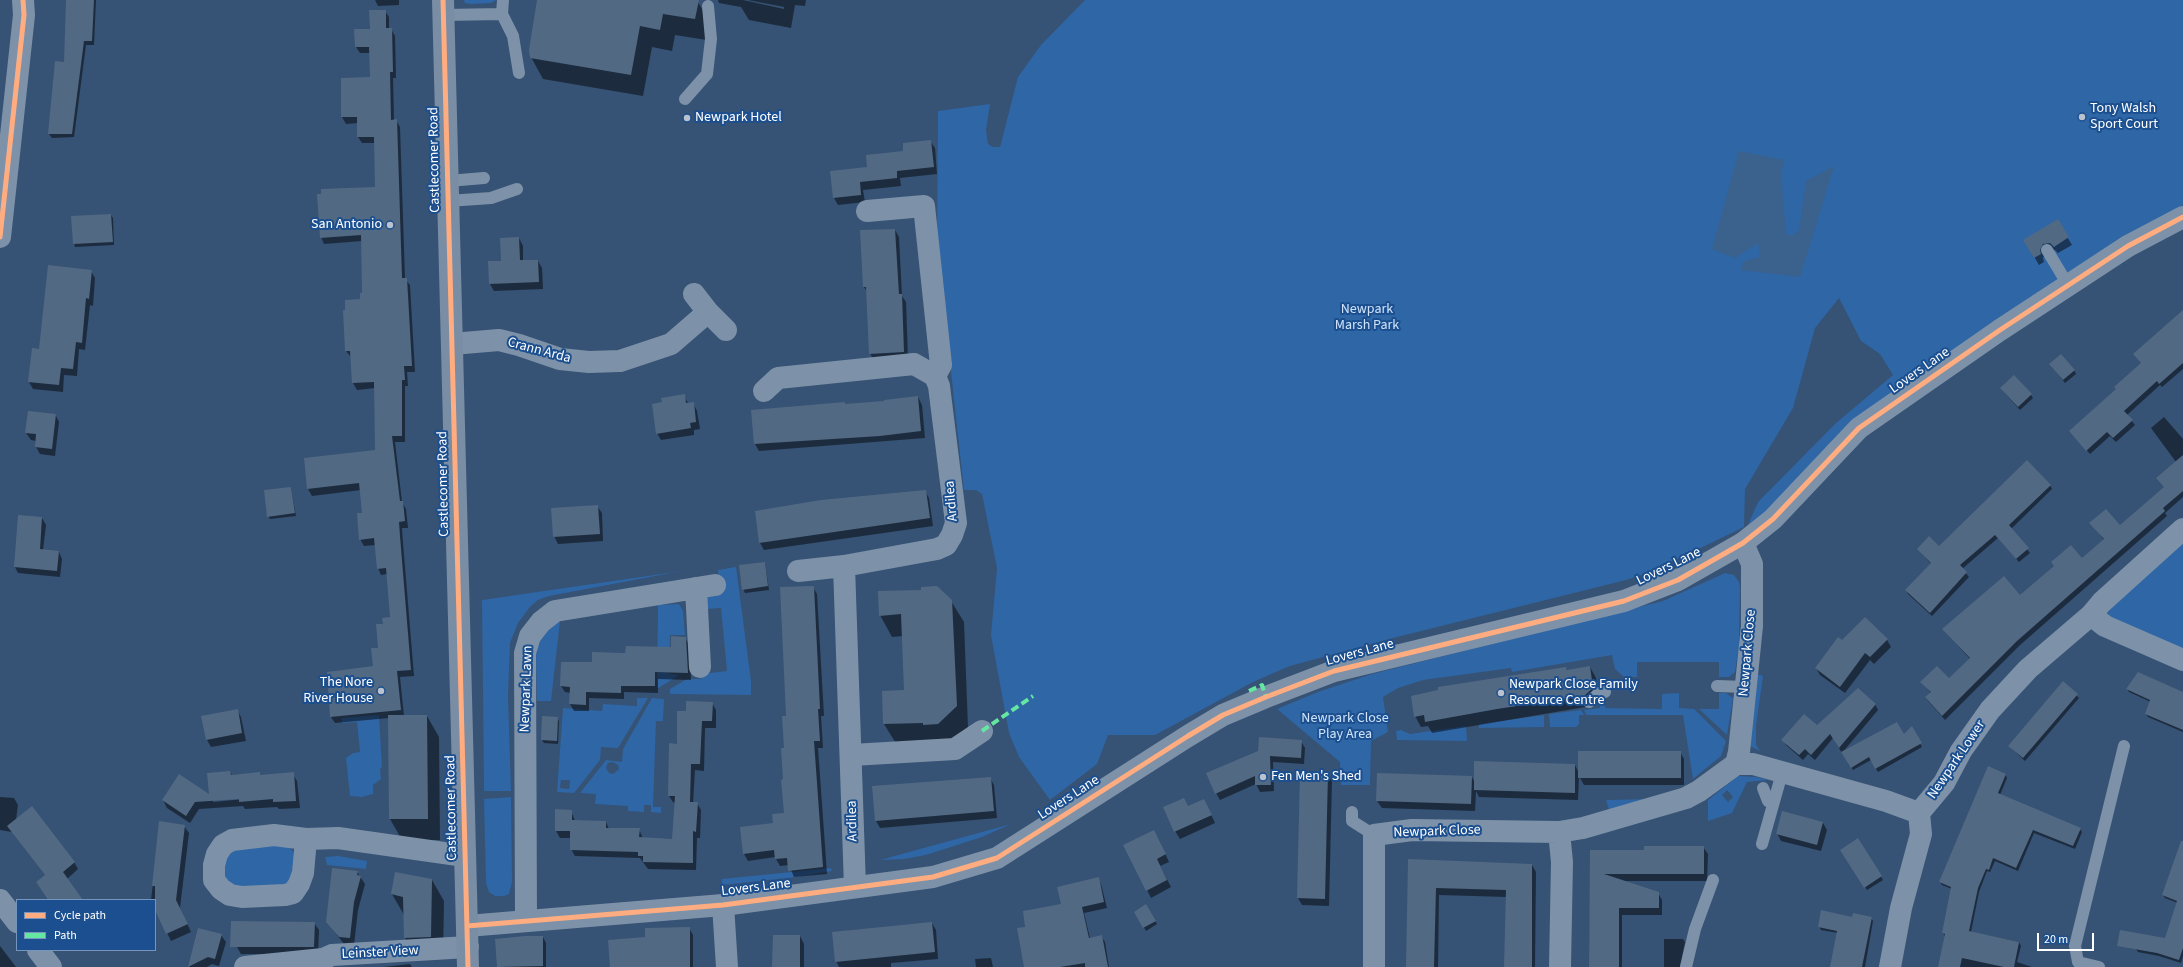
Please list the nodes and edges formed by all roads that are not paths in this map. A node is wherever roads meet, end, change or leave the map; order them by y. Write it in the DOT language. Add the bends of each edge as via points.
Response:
graph roads {
  1 [pos="23,0"];
  2 [pos="503,0"];
  3 [pos="708,6"];
  4 [pos="444,7"];
  5 [pos="502,14"];
  6 [pos="519,73"];
  7 [pos="685,99"];
  8 [pos="484,178"];
  9 [pos="517,189"];
  10 [pos="448,191"];
  11 [pos="867,211"];
  12 [pos="2183,217"];
  13 [pos="0,237"];
  14 [pos="2047,250"];
  15 [pos="2068,285"];
  16 [pos="694,294"];
  17 [pos="708,312"];
  18 [pos="726,330"];
  19 [pos="452,344"];
  20 [pos="935,376"];
  21 [pos="764,391"];
  22 [pos="2183,529"];
  23 [pos="1743,543"];
  24 [pos="844,566"];
  25 [pos="798,571"];
  26 [pos="2091,615"];
  27 [pos="2183,660"];
  28 [pos="700,667"];
  29 [pos="1717,686"];
  30 [pos="1746,687"];
  31 [pos="1605,692"];
  32 [pos="1589,702"];
  33 [pos="982,731"];
  34 [pos="2124,746"];
  35 [pos="852,755"];
  36 [pos="1736,764"];
  37 [pos="1782,773"];
  38 [pos="1763,788"];
  39 [pos="1773,802"];
  40 [pos="1352,812"];
  41 [pos="1919,813"];
  42 [pos="1559,832"];
  43 [pos="1374,835"];
  44 [pos="310,838"];
  45 [pos="1762,844"];
  46 [pos="465,856"];
  47 [pos="1713,880"];
  48 [pos="855,887"];
  49 [pos="0,900"];
  50 [pos="723,905"];
  51 [pos="526,920"];
  52 [pos="16,921"];
  53 [pos="467,926"];
  54 [pos="39,951"];
  55 [pos="468,957"];
  56 [pos="51,967"];
  57 [pos="244,967"];
  58 [pos="727,967"];
  59 [pos="1374,967"];
  60 [pos="1560,967"];
  61 [pos="1686,967"];
  62 [pos="1890,967"];
  63 [pos="2099,967"];
  1 -- 13 [label="street" via="24,15"];
  2 -- 5 [label="lane"];
  3 -- 7 [label="lane" via="712,39 707,74"];
  4 -- 5 [label="lane"];
  4 -- 10 [label="main road, Castlecomer Road"];
  5 -- 6 [label="lane" via="513,36"];
  8 -- 10 [label="lane"];
  9 -- 10 [label="lane" via="491,198"];
  10 -- 19 [label="main road, Castlecomer Road"];
  11 -- 20 [label="street" via="924,206 941,365"];
  12 -- 15 [label="street, Lovers Lane" via="2128,246"];
  14 -- 15 [label="lane"];
  15 -- 23 [label="street, Lovers Lane" via="1859,428 1773,519"];
  16 -- 17 [label="street"];
  17 -- 18 [label="street"];
  17 -- 19 [label="street, Crann Arda" via="671,344 620,361 589,362 560,359 499,340"];
  19 -- 46 [label="main road, Castlecomer Road"];
  20 -- 21 [label="street" via="914,364 778,378"];
  20 -- 24 [label="street, Ardilea" via="939,386 956,523 952,535 946,545 938,549"];
  22 -- 26 [label="street, Newpark Lower"];
  23 -- 30 [label="street, Newpark Close" via="1752,564 1752,626"];
  23 -- 48 [label="street, Lovers Lane" via="1678,580 1624,601 1334,671 1266,697 1223,714 997,858 933,877"];
  24 -- 25 [label="street, Ardilea"];
  24 -- 35 [label="street, Ardilea"];
  26 -- 27 [label="street" via="2105,626"];
  26 -- 41 [label="street, Newpark Lower" via="2028,669 1990,710 1961,751 1944,783"];
  28 -- 51 [label="street, Newpark Lawn" via="705,586 555,611 541,622 530,636 525,653"];
  29 -- 30 [label="lane"];
  30 -- 36 [label="street, Newpark Close"];
  31 -- 32 [label="lane" via="1599,693"];
  33 -- 35 [label="street" via="955,748"];
  34 -- 63 [label="lane" via="2075,946 2078,962"];
  35 -- 48 [label="street, Ardilea"];
  36 -- 37 [label="street" via="1753,764"];
  36 -- 42 [label="street, Newpark Close" via="1700,791 1686,798 1583,828"];
  37 -- 39 [label="lane"];
  37 -- 41 [label="street" via="1892,803"];
  38 -- 39 [label="lane" via="1768,801"];
  39 -- 45 [label="lane"];
  40 -- 43 [label="lane" via="1352,821"];
  41 -- 62 [label="street, Newpark Lower" via="1921,834 1901,908"];
  42 -- 43 [label="street, Newpark Close" via="1412,830"];
  42 -- 60 [label="street" via="1562,862"];
  43 -- 59 [label="street, Newpark Close"];
  44 -- 46 [label="street" via="338,838"];
  46 -- 53 [label="main road, Castlecomer Road"];
  47 -- 61 [label="lane" via="1695,929"];
  48 -- 50 [label="street, Lovers Lane"];
  49 -- 52 [label="street"];
  50 -- 51 [label="street, Lovers Lane"];
  50 -- 58 [label="street"];
  51 -- 53 [label="street, Lovers Lane"];
  53 -- 55 [label="main road, Castlecomer Road"];
  54 -- 56 [label="street"];
  55 -- 57 [label="street, Leinster View" via="332,955 323,959"];
}
